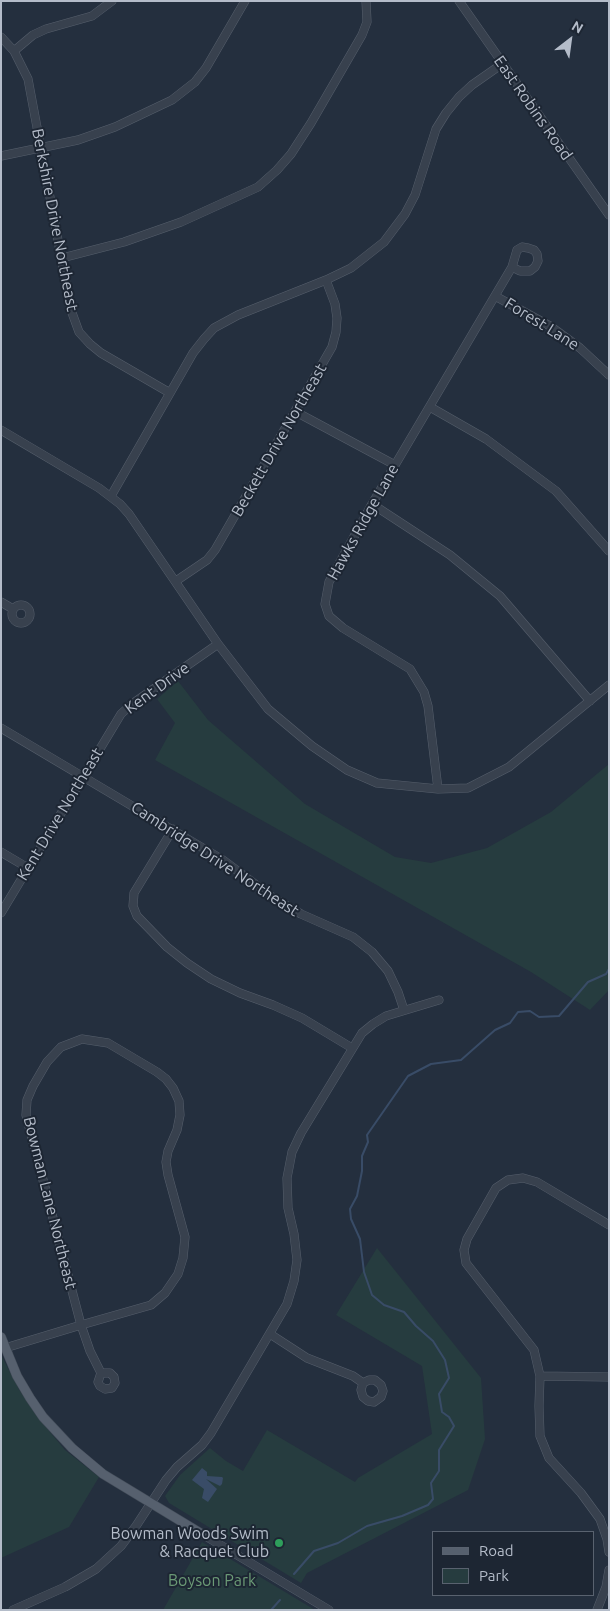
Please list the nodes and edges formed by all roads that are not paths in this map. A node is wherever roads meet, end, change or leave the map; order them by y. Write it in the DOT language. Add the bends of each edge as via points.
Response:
graph roads {
  1 [pos="112,1"];
  2 [pos="245,1"];
  3 [pos="366,1"];
  4 [pos="458,1"];
  5 [pos="1,37"];
  6 [pos="14,51"];
  7 [pos="502,64"];
  8 [pos="41,148"];
  9 [pos="1,156"];
  10 [pos="609,214"];
  11 [pos="62,258"];
  12 [pos="512,267"];
  13 [pos="326,280"];
  14 [pos="496,296"];
  15 [pos="609,375"];
  16 [pos="170,393"];
  17 [pos="430,407"];
  18 [pos="296,412"];
  19 [pos="1,430"];
  20 [pos="395,465"];
  21 [pos="111,496"];
  22 [pos="372,504"];
  23 [pos="609,551"];
  24 [pos="176,582"];
  25 [pos="1,602"];
  26 [pos="13,609"];
  27 [pos="218,644"];
  28 [pos="609,686"];
  29 [pos="590,701"];
  30 [pos="1,728"];
  31 [pos="104,741"];
  32 [pos="83,776"];
  33 [pos="438,788"];
  34 [pos="173,829"];
  35 [pos="1,852"];
  36 [pos="28,868"];
  37 [pos="1,913"];
  38 [pos="439,1000"];
  39 [pos="404,1010"];
  40 [pos="352,1048"];
  41 [pos="609,1224"];
  42 [pos="81,1325"];
  43 [pos="270,1334"];
  44 [pos="1,1337"];
  45 [pos="5,1348"];
  46 [pos="101,1373"];
  47 [pos="540,1376"];
  48 [pos="609,1377"];
  49 [pos="363,1383"];
  50 [pos="151,1503"];
  51 [pos="202,1534"];
  52 [pos="609,1552"];
  53 [pos="609,1570"];
  54 [pos="13,1610"];
  55 [pos="329,1610"];
  56 [pos="597,1610"];
  1 -- 6 [label="street" via="92,16 46,29"];
  2 -- 8 [label="street" via="206,68 195,82 172,100 114,127 78,140"];
  3 -- 11 [label="street" via="367,22 362,35 311,123 278,170 258,187 171,225 124,242"];
  4 -- 7 [label="street, East Robins Road"];
  5 -- 6 [label="street, Berkshire Drive Northeast"];
  6 -- 8 [label="street, Berkshire Drive Northeast" via="28,79"];
  7 -- 10 [label="street, East Robins Road"];
  7 -- 13 [label="street" via="472,85 446,113 436,129 415,195 390,234 351,268"];
  8 -- 9 [label="street"];
  8 -- 11 [label="street, Berkshire Drive Northeast"];
  11 -- 16 [label="street, Berkshire Drive Northeast" via="71,310 79,332 101,353"];
  12 -- 14 [label="street, Hawks Ridge Lane"];
  13 -- 16 [label="street" via="214,328 193,353"];
  13 -- 18 [label="street, Beckett Drive Northeast" via="335,304 336,332 332,347"];
  14 -- 15 [label="street, Forest Lane" via="550,326"];
  14 -- 17 [label="street, Hawks Ridge Lane"];
  16 -- 21 [label="street"];
  17 -- 20 [label="street, Hawks Ridge Lane"];
  17 -- 23 [label="street" via="486,439 556,491"];
  18 -- 20 [label="street"];
  18 -- 24 [label="street, Beckett Drive Northeast" via="215,550"];
  19 -- 21 [label="street"];
  20 -- 22 [label="street, Hawks Ridge Lane"];
  21 -- 24 [label="street" via="129,514"];
  22 -- 29 [label="street" via="450,555 500,596"];
  22 -- 33 [label="street, Hawks Ridge Lane" via="329,582 324,604 329,616 343,628 410,669 424,692"];
  24 -- 27 [label="street"];
  25 -- 26 [label="street"];
  27 -- 31 [label="street, Kent Drive" via="132,704 121,714"];
  27 -- 33 [label="street" via="268,709 347,770 377,783"];
  28 -- 29 [label="street"];
  29 -- 33 [label="street" via="508,767 468,788"];
  30 -- 32 [label="street, Cambridge Drive Northeast"];
  31 -- 32 [label="street, Kent Drive Northeast"];
  32 -- 34 [label="street, Cambridge Drive Northeast"];
  32 -- 36 [label="street, Kent Drive Northeast"];
  34 -- 39 [label="street, Cambridge Drive Northeast" via="223,860 275,899 352,937 372,952 388,971"];
  34 -- 40 [label="street" via="134,893 133,906 137,916 167,946 211,979 302,1018"];
  35 -- 36 [label="street"];
  36 -- 37 [label="street, Kent Drive Northeast"];
  38 -- 39 [label="street"];
  39 -- 40 [label="street" via="373,1024"];
  40 -- 43 [label="street" via="292,1152 287,1178 288,1208 297,1260 287,1304"];
  41 -- 47 [label="street" via="537,1182 523,1178 508,1180 496,1188 466,1239 466,1263 534,1350"];
  42 -- 42 [label="street, Bowman Lane Northeast" via="26,1115 30,1093 47,1062 61,1047 82,1039 108,1043 157,1072 173,1088 179,1101 180,1115 166,1162 184,1237 178,1274 165,1293 151,1305"];
  42 -- 45 [label="street, Bowman Lane Northeast"];
  42 -- 46 [label="street"];
  43 -- 49 [label="street" via="308,1358"];
  43 -- 50 [label="street" via="211,1433 177,1467"];
  44 -- 45 [label="main road"];
  45 -- 50 [label="main road" via="30,1398 56,1432 103,1474"];
  47 -- 48 [label="street"];
  47 -- 52 [label="street" via="540,1436 549,1458 600,1518"];
  50 -- 51 [label="main road"];
  50 -- 54 [label="street" via="121,1546 96,1569"];
  51 -- 55 [label="street"];
  53 -- 56 [label="street"];
}
